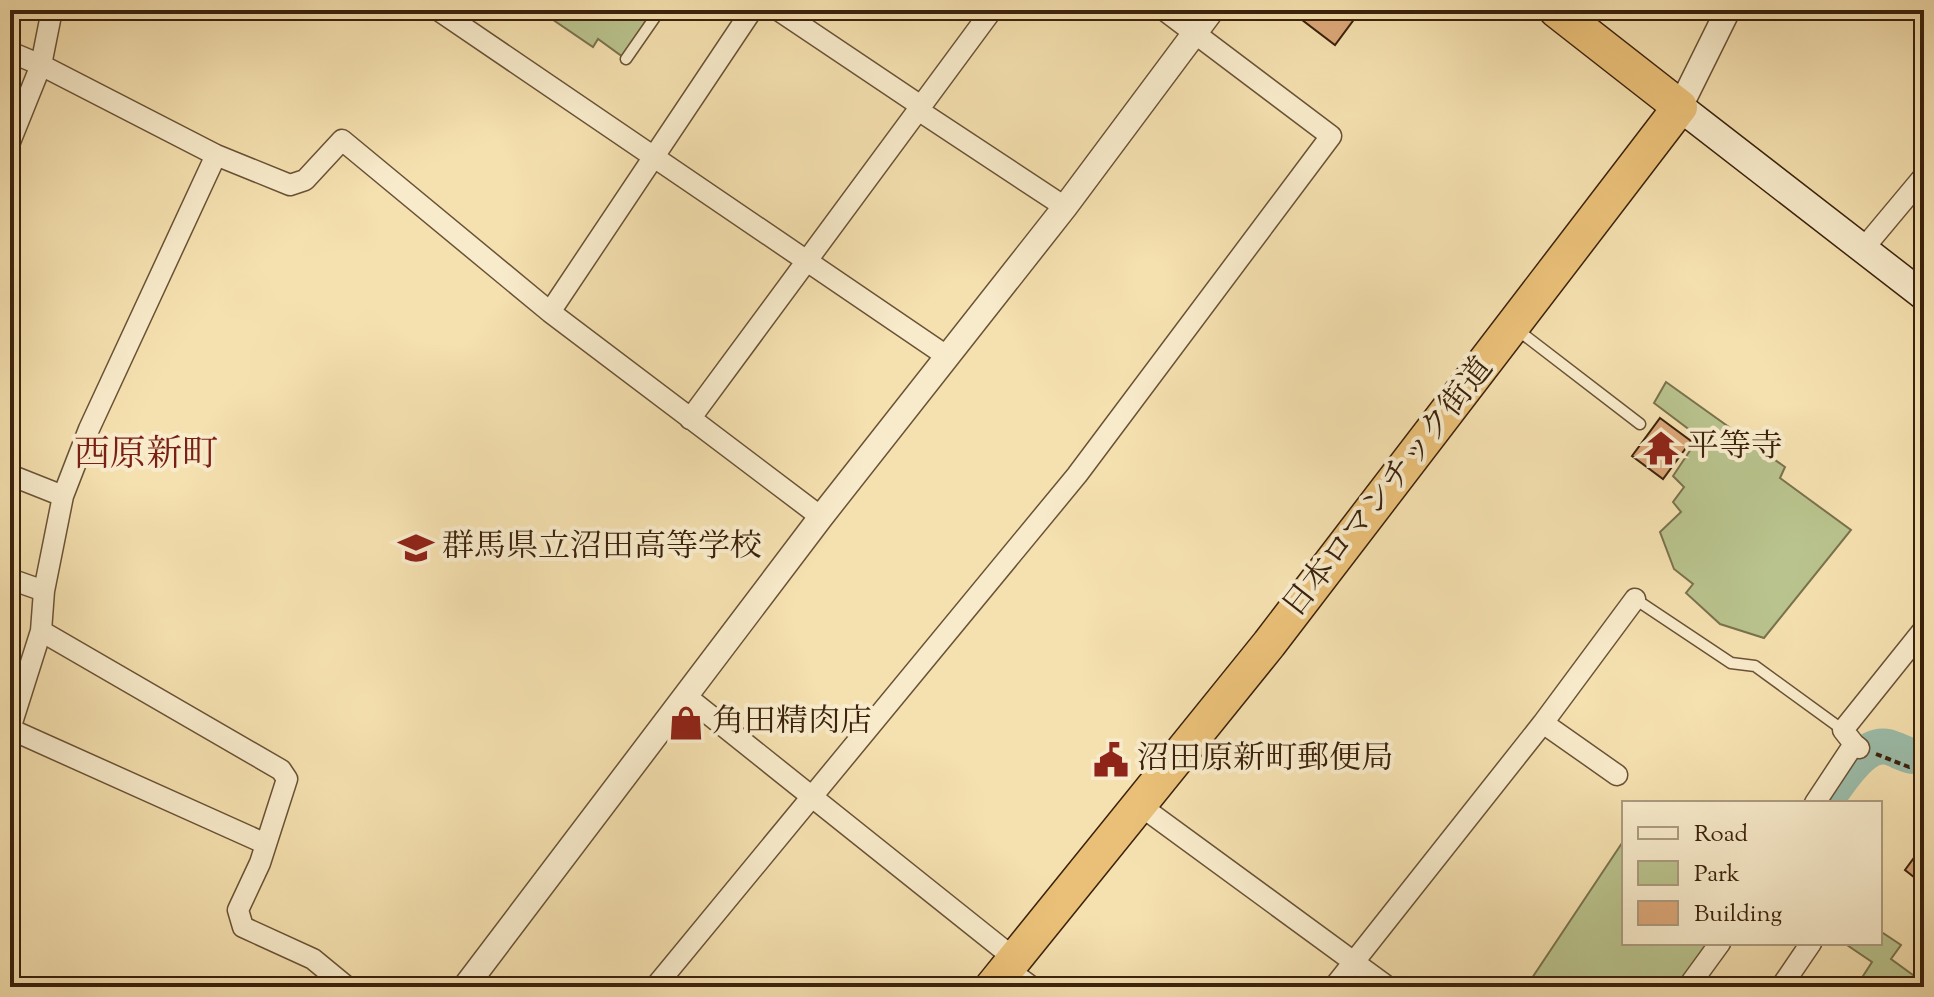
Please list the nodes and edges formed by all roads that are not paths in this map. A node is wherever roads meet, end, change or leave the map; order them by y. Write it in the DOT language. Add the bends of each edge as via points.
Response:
graph roads {
  1 [pos="52,10"];
  2 [pos="438,10"];
  3 [pos="660,10"];
  4 [pos="752,10"];
  5 [pos="778,10"];
  6 [pos="992,10"];
  7 [pos="1164,10"];
  8 [pos="1212,10"];
  9 [pos="1556,10"];
  10 [pos="1728,10"];
  11 [pos="1194,34"];
  12 [pos="10,52"];
  13 [pos="626,59"];
  14 [pos="41,65"];
  15 [pos="1680,107"];
  16 [pos="919,108"];
  17 [pos="10,142"];
  18 [pos="216,155"];
  19 [pos="653,156"];
  20 [pos="1924,176"];
  21 [pos="1065,207"];
  22 [pos="1863,249"];
  23 [pos="807,261"];
  24 [pos="1924,296"];
  25 [pos="550,312"];
  26 [pos="1513,327"];
  27 [pos="948,357"];
  28 [pos="690,419"];
  29 [pos="1640,424"];
  30 [pos="10,475"];
  31 [pos="63,496"];
  32 [pos="821,517"];
  33 [pos="10,579"];
  34 [pos="44,591"];
  35 [pos="1635,599"];
  36 [pos="1924,629"];
  37 [pos="41,631"];
  38 [pos="687,697"];
  39 [pos="1543,723"];
  40 [pos="10,729"];
  41 [pos="1859,744"];
  42 [pos="1617,775"];
  43 [pos="812,796"];
  44 [pos="1816,801"];
  45 [pos="1138,804"];
  46 [pos="266,844"];
  47 [pos="1719,945"];
  48 [pos="1810,945"];
  49 [pos="1354,962"];
  50 [pos="1012,976"];
  51 [pos="347,987"];
  52 [pos="465,987"];
  53 [pos="655,987"];
  54 [pos="1334,987"];
  55 [pos="1388,987"];
  56 [pos="1688,987"];
  57 [pos="1781,987"];
  1 -- 14 [label="street"];
  2 -- 19 [label="street"];
  3 -- 13 [label="lane"];
  4 -- 19 [label="street"];
  5 -- 16 [label="street"];
  6 -- 16 [label="street"];
  7 -- 11 [label="street"];
  8 -- 11 [label="street"];
  9 -- 15 [label="highway"];
  10 -- 15 [label="street"];
  11 -- 21 [label="street"];
  11 -- 43 [label="street" via="1331,136 1077,475"];
  12 -- 14 [label="street"];
  14 -- 17 [label="street"];
  14 -- 18 [label="street"];
  15 -- 22 [label="main road"];
  15 -- 26 [label="highway, 日本ロマンチック街道"];
  16 -- 21 [label="street"];
  16 -- 23 [label="street"];
  18 -- 25 [label="street" via="290,185 305,180 342,140"];
  18 -- 31 [label="street"];
  19 -- 23 [label="street"];
  19 -- 25 [label="street"];
  20 -- 22 [label="street"];
  21 -- 27 [label="street"];
  22 -- 24 [label="main road"];
  23 -- 27 [label="street"];
  23 -- 28 [label="street"];
  25 -- 28 [label="street"];
  26 -- 29 [label="lane"];
  26 -- 45 [label="highway, 日本ロマンチック街道" via="1269,644"];
  27 -- 32 [label="street"];
  28 -- 32 [label="street"];
  30 -- 31 [label="street"];
  31 -- 34 [label="street"];
  32 -- 38 [label="street"];
  33 -- 34 [label="street"];
  34 -- 37 [label="street"];
  35 -- 39 [label="street"];
  35 -- 41 [label="lane" via="1731,663 1755,666"];
  36 -- 41 [label="street"];
  37 -- 40 [label="street"];
  37 -- 46 [label="street" via="281,770 287,779"];
  38 -- 43 [label="street"];
  38 -- 52 [label="street"];
  39 -- 42 [label="street"];
  39 -- 49 [label="street"];
  40 -- 46 [label="street"];
  41 -- 44 [label="street"];
  43 -- 50 [label="street"];
  43 -- 53 [label="street"];
  45 -- 49 [label="street"];
  45 -- 50 [label="highway, 日本ロマンチック街道"];
  46 -- 51 [label="street" via="238,910 243,927 313,959"];
  47 -- 56 [label="street"];
  48 -- 57 [label="street"];
  49 -- 54 [label="street"];
  49 -- 55 [label="street"];
}
